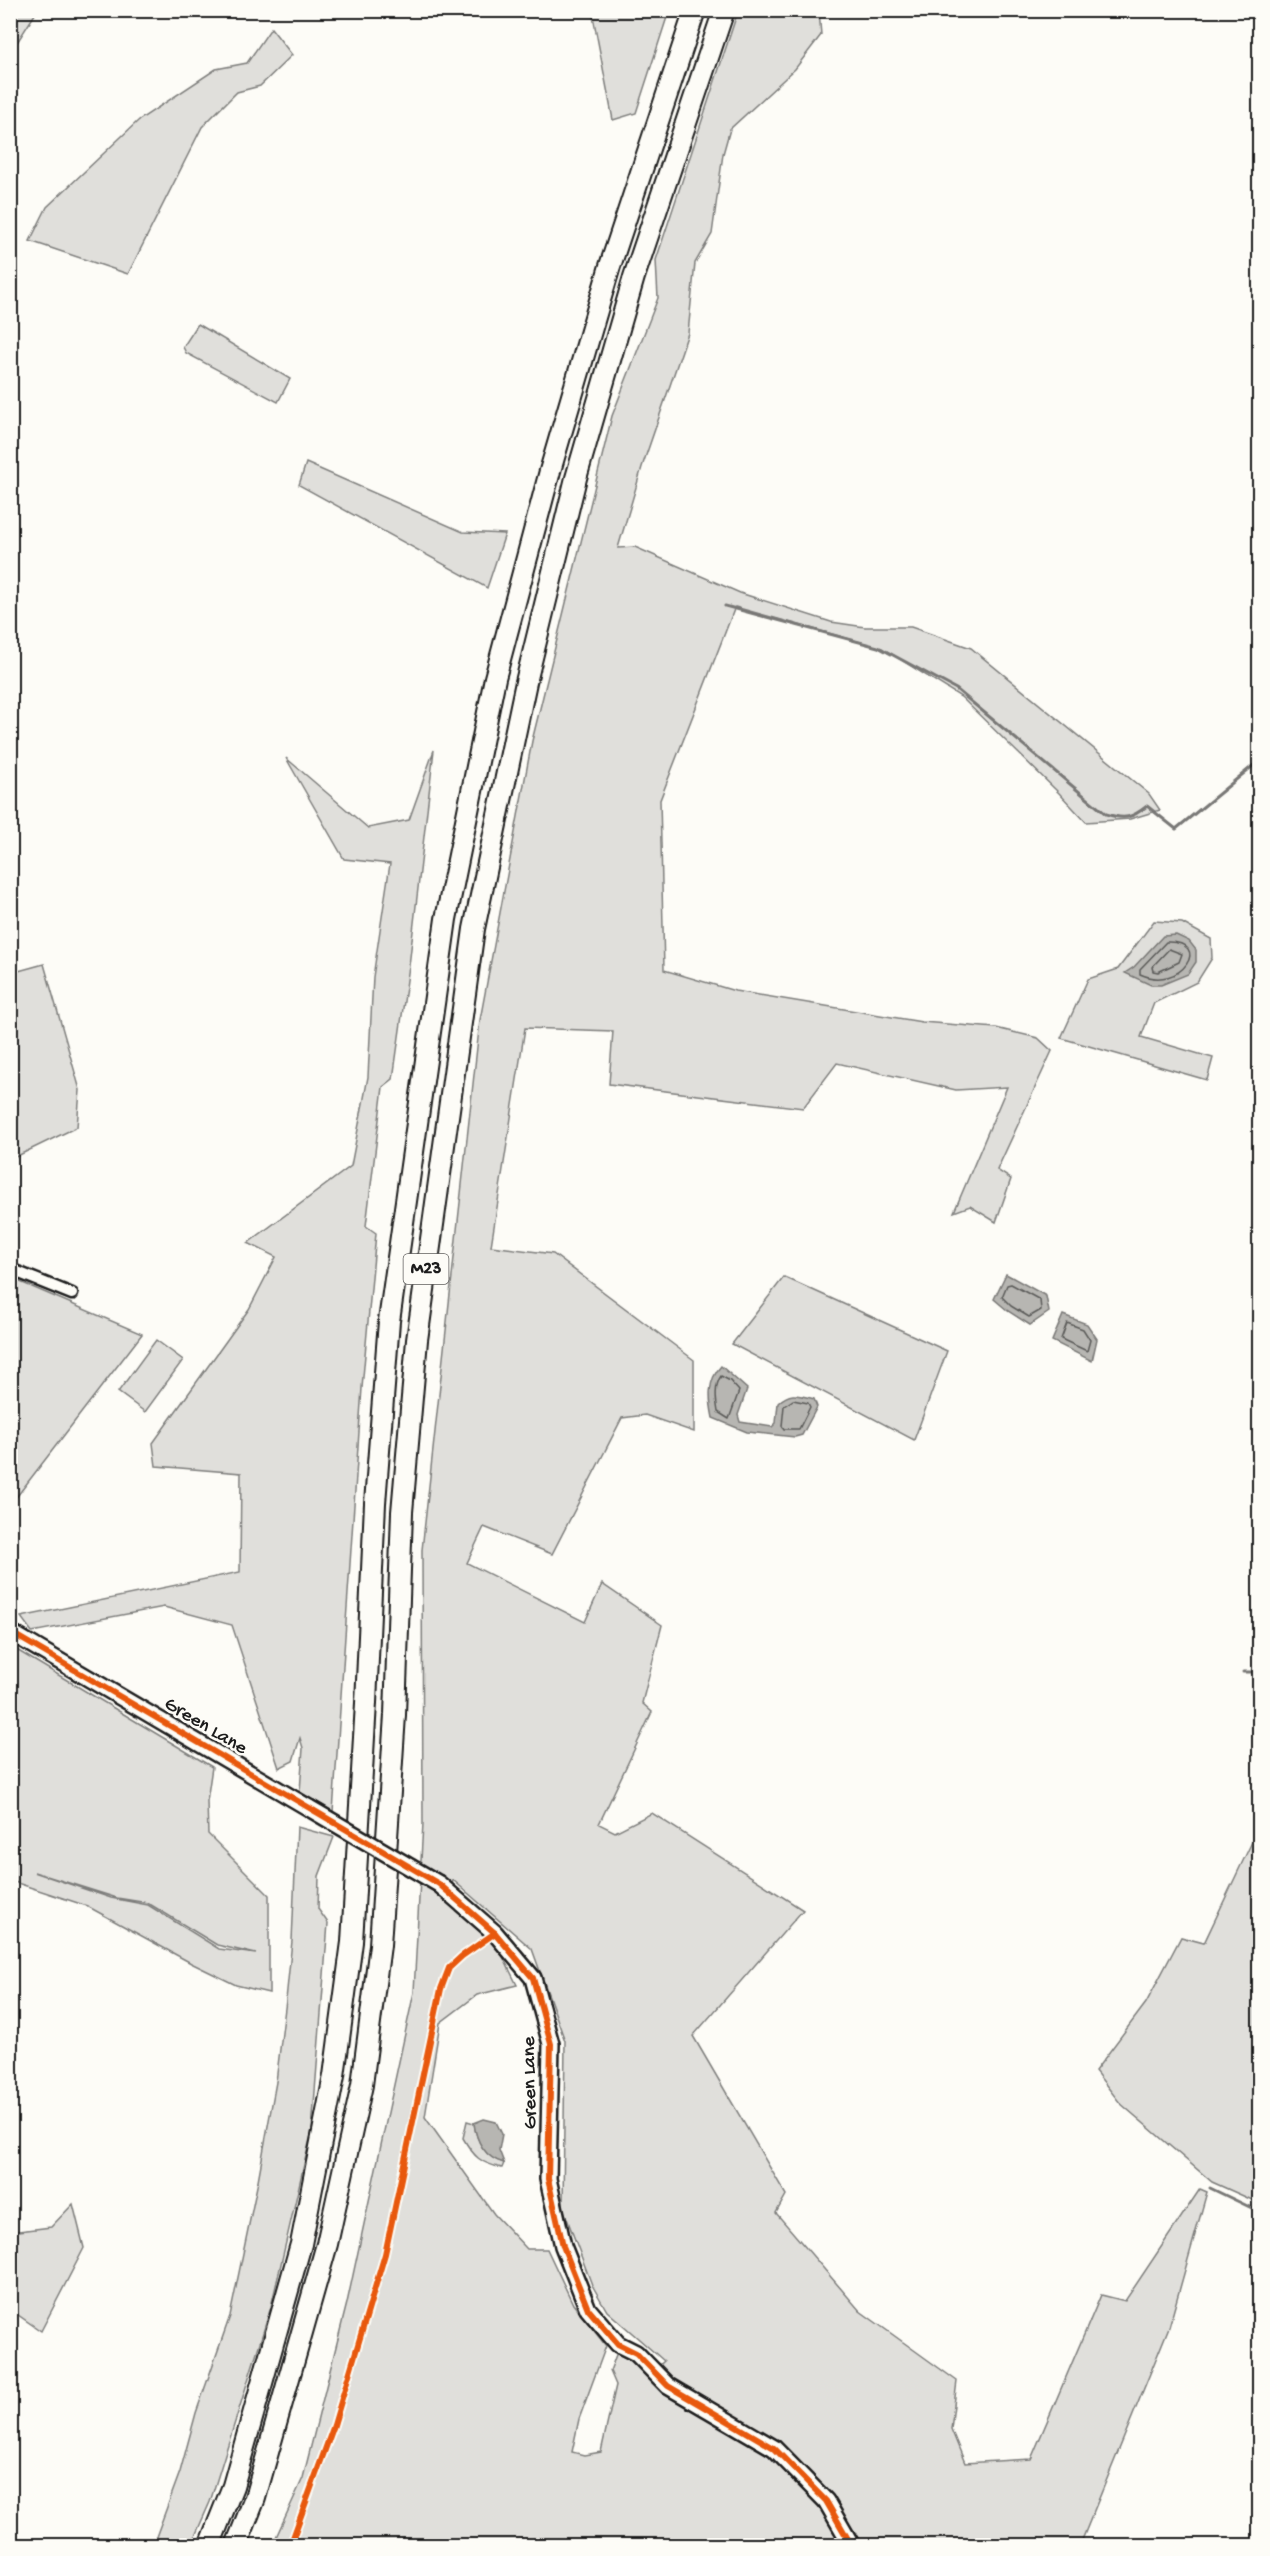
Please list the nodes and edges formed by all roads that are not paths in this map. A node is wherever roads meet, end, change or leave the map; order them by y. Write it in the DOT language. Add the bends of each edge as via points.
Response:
graph roads {
  1 [pos="695,10"];
  2 [pos="724,10"];
  3 [pos="10,1269"];
  4 [pos="72,1294"];
  5 [pos="10,1632"];
  6 [pos="209,2546"];
  7 [pos="236,2546"];
  8 [pos="852,2546"];
  1 -- 6 [label="highway, M23" via="610,266 550,471 495,678 446,919 389,1321 375,1503 352,1942 334,2076 301,2244 233,2486"];
  2 -- 7 [label="highway, M23" via="634,277 576,478 526,682 474,929 417,1340 402,1512 395,1715 380,1945 362,2085 327,2244 255,2498"];
  3 -- 4 [label="street"];
  5 -- 8 [label="street, Green Lane, bridge" via="439,1884 495,1933 533,1978 551,2044 548,2179 563,2246 588,2309 618,2344 636,2353 668,2386 774,2448 826,2501"];
}
